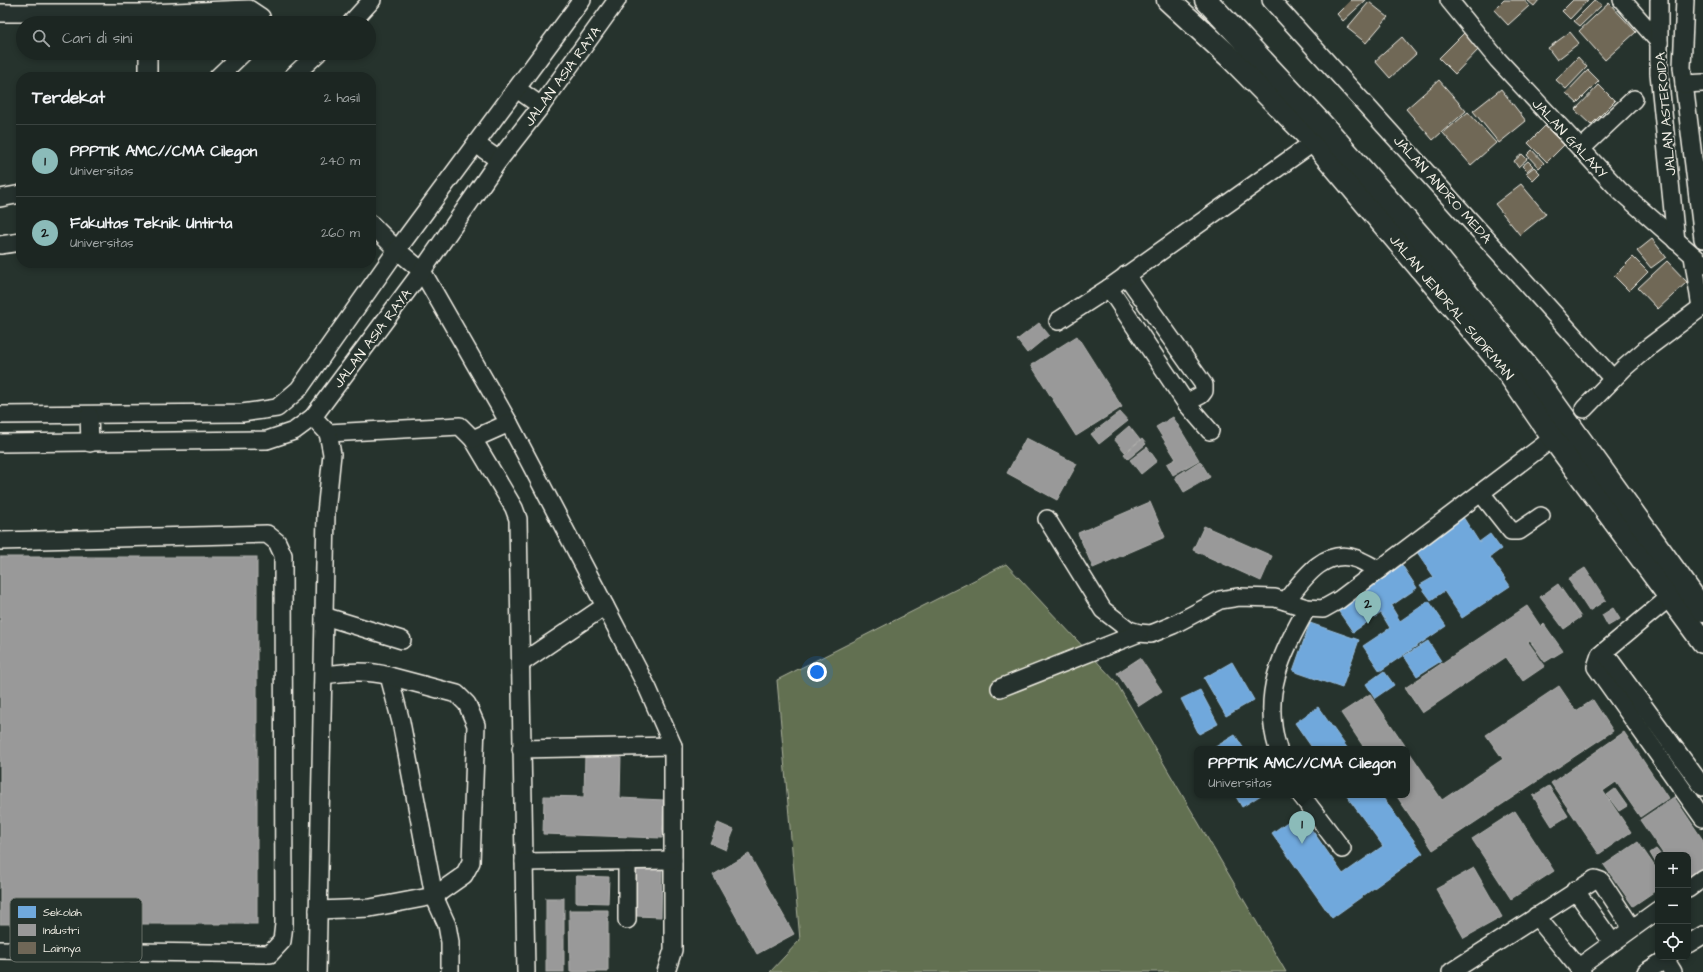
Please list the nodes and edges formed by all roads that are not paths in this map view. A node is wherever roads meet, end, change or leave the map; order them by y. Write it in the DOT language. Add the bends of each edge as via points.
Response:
graph roads {
  1 [pos="372,0"];
  2 [pos="582,0"];
  3 [pos="617,0"];
  4 [pos="1168,0"];
  5 [pos="1206,0"];
  6 [pos="1271,0"];
  7 [pos="1449,0"];
  8 [pos="1622,0"];
  9 [pos="1659,0"];
  10 [pos="1685,0"];
  11 [pos="149,12"];
  12 [pos="0,13"];
  13 [pos="258,16"];
  14 [pos="357,16"];
  15 [pos="1659,42"];
  16 [pos="148,60"];
  17 [pos="236,60"];
  18 [pos="310,60"];
  19 [pos="148,72"];
  20 [pos="223,72"];
  21 [pos="297,72"];
  22 [pos="1703,83"];
  23 [pos="1684,84"];
  24 [pos="517,89"];
  25 [pos="1634,99"];
  26 [pos="541,106"];
  27 [pos="1314,142"];
  28 [pos="476,144"];
  29 [pos="1581,149"];
  30 [pos="499,160"];
  31 [pos="16,195"];
  32 [pos="0,198"];
  33 [pos="376,229"];
  34 [pos="1703,239"];
  35 [pos="1676,241"];
  36 [pos="16,243"];
  37 [pos="0,245"];
  38 [pos="397,250"];
  39 [pos="1698,260"];
  40 [pos="422,271"];
  41 [pos="1126,275"];
  42 [pos="1109,288"];
  43 [pos="1702,307"];
  44 [pos="1058,321"];
  45 [pos="1613,379"];
  46 [pos="1186,403"];
  47 [pos="1584,409"];
  48 [pos="0,415"];
  49 [pos="89,415"];
  50 [pos="314,417"];
  51 [pos="509,424"];
  52 [pos="1210,431"];
  53 [pos="328,433"];
  54 [pos="1553,438"];
  55 [pos="473,439"];
  56 [pos="0,443"];
  57 [pos="90,443"];
  58 [pos="1481,493"];
  59 [pos="1541,516"];
  60 [pos="1047,519"];
  61 [pos="0,541"];
  62 [pos="1379,570"];
  63 [pos="1670,597"];
  64 [pos="1286,601"];
  65 [pos="605,606"];
  66 [pos="1307,608"];
  67 [pos="1703,610"];
  68 [pos="324,616"];
  69 [pos="1139,634"];
  70 [pos="402,640"];
  71 [pos="1703,642"];
  72 [pos="1604,652"];
  73 [pos="521,663"];
  74 [pos="324,675"];
  75 [pos="389,676"];
  76 [pos="1000,688"];
  77 [pos="672,746"];
  78 [pos="1277,746"];
  79 [pos="521,749"];
  80 [pos="1702,785"];
  81 [pos="1685,793"];
  82 [pos="1303,798"];
  83 [pos="1703,818"];
  84 [pos="1342,849"];
  85 [pos="627,860"];
  86 [pos="673,860"];
  87 [pos="524,862"];
  88 [pos="1703,878"];
  89 [pos="1689,888"];
  90 [pos="1575,890"];
  91 [pos="434,896"];
  92 [pos="318,910"];
  93 [pos="1655,912"];
  94 [pos="1536,916"];
  95 [pos="627,920"];
  96 [pos="1632,928"];
  97 [pos="1612,942"];
  98 [pos="0,950"];
  99 [pos="10,950"];
  100 [pos="142,952"];
  101 [pos="1669,963"];
  102 [pos="1581,970"];
  103 [pos="317,972"];
  104 [pos="450,972"];
  105 [pos="526,972"];
  106 [pos="666,972"];
  107 [pos="1451,972"];
  108 [pos="1646,972"];
  1 -- 14 [label="street"];
  2 -- 24 [label="street, JALAN ASIA RAYA"];
  3 -- 26 [label="street, JALAN ASIA RAYA"];
  4 -- 27 [label="highway, JALAN JENDRAL SUDIRMAN" via="1231,58"];
  5 -- 67 [label="highway" via="1328,131 1426,243 1532,373"];
  6 -- 45 [label="street, JALAN ANDRO MEDA"];
  7 -- 29 [label="street, JALAN GALAXY" via="1498,60"];
  8 -- 15 [label="street, JALAN ASTEROIDA"];
  9 -- 15 [label="street"];
  10 -- 23 [label="street" via="1682,67"];
  11 -- 12 [label="street"];
  11 -- 13 [label="street" via="249,9"];
  15 -- 35 [label="street, JALAN ASTEROIDA" via="1659,73"];
  16 -- 19 [label="street"];
  17 -- 20 [label="street"];
  18 -- 21 [label="street"];
  22 -- 23 [label="street"];
  23 -- 34 [label="street"];
  24 -- 26 [label="street"];
  24 -- 28 [label="street, JALAN ASIA RAYA"];
  25 -- 29 [label="street"];
  26 -- 30 [label="street, JALAN ASIA RAYA"];
  27 -- 41 [label="street"];
  27 -- 54 [label="highway, JALAN JENDRAL SUDIRMAN" via="1507,370"];
  28 -- 30 [label="street"];
  28 -- 38 [label="street, JALAN ASIA RAYA"];
  29 -- 35 [label="street, JALAN GALAXY" via="1620,191"];
  30 -- 40 [label="street, JALAN ASIA RAYA"];
  31 -- 32 [label="street"];
  33 -- 38 [label="street"];
  35 -- 39 [label="street, JALAN GALAXY"];
  36 -- 37 [label="street"];
  38 -- 40 [label="street"];
  38 -- 49 [label="street, JALAN ASIA RAYA" via="299,389 277,408 242,413"];
  39 -- 43 [label="street"];
  40 -- 50 [label="street, JALAN ASIA RAYA"];
  40 -- 51 [label="street"];
  41 -- 42 [label="street"];
  41 -- 46 [label="street" via="1204,385 1201,395"];
  42 -- 44 [label="street"];
  42 -- 46 [label="street"];
  43 -- 45 [label="street" via="1646,348"];
  45 -- 47 [label="street"];
  46 -- 52 [label="street"];
  48 -- 49 [label="street, JALAN ASIA RAYA"];
  49 -- 57 [label="street"];
  50 -- 53 [label="street"];
  50 -- 57 [label="street, JALAN ASIA RAYA" via="294,431 267,440"];
  51 -- 55 [label="street"];
  51 -- 65 [label="street"];
  53 -- 55 [label="street" via="460,426"];
  53 -- 68 [label="street" via="332,454 326,513"];
  54 -- 58 [label="street"];
  54 -- 63 [label="highway, JALAN JENDRAL SUDIRMAN"];
  55 -- 73 [label="street" via="518,518"];
  56 -- 57 [label="street, JALAN ASIA RAYA"];
  58 -- 59 [label="street" via="1511,531 1519,531"];
  58 -- 62 [label="street"];
  60 -- 69 [label="street" via="1103,610 1129,630"];
  61 -- 100 [label="street" via="267,534 277,542 283,555 282,941 270,954"];
  62 -- 64 [label="street" via="1355,558 1336,556 1323,561"];
  62 -- 66 [label="street" via="1323,609"];
  63 -- 71 [label="highway, JALAN JENDRAL SUDIRMAN"];
  63 -- 72 [label="street"];
  64 -- 66 [label="street"];
  64 -- 69 [label="street" via="1275,598 1239,597 1220,600 1173,626 1151,634"];
  65 -- 73 [label="street"];
  65 -- 77 [label="street" via="648,689"];
  66 -- 78 [label="street" via="1284,652 1274,684 1272,706"];
  68 -- 70 [label="street"];
  68 -- 74 [label="street"];
  69 -- 76 [label="street"];
  72 -- 80 [label="street"];
  72 -- 81 [label="street" via="1596,667"];
  73 -- 79 [label="street"];
  74 -- 75 [label="street" via="375,672"];
  74 -- 92 [label="street"];
  75 -- 91 [label="street" via="401,722"];
  75 -- 91 [label="street" via="457,694 467,704 476,725 471,862 464,875"];
  77 -- 79 [label="street"];
  77 -- 86 [label="street"];
  79 -- 87 [label="street"];
  80 -- 81 [label="street"];
  81 -- 83 [label="street"];
  82 -- 84 [label="street"];
  85 -- 86 [label="street"];
  85 -- 87 [label="street"];
  85 -- 95 [label="street"];
  86 -- 106 [label="street" via="673,950"];
  87 -- 105 [label="street"];
  88 -- 89 [label="street"];
  90 -- 94 [label="street"];
  90 -- 96 [label="street" via="1595,879 1601,881"];
  90 -- 97 [label="street"];
  91 -- 92 [label="street" via="370,908"];
  91 -- 104 [label="street" via="447,925"];
  92 -- 103 [label="street"];
  93 -- 96 [label="street"];
  94 -- 102 [label="street"];
  94 -- 107 [label="street"];
  96 -- 97 [label="street"];
  97 -- 102 [label="street"];
  98 -- 99 [label="street"];
  101 -- 108 [label="street"];
}
